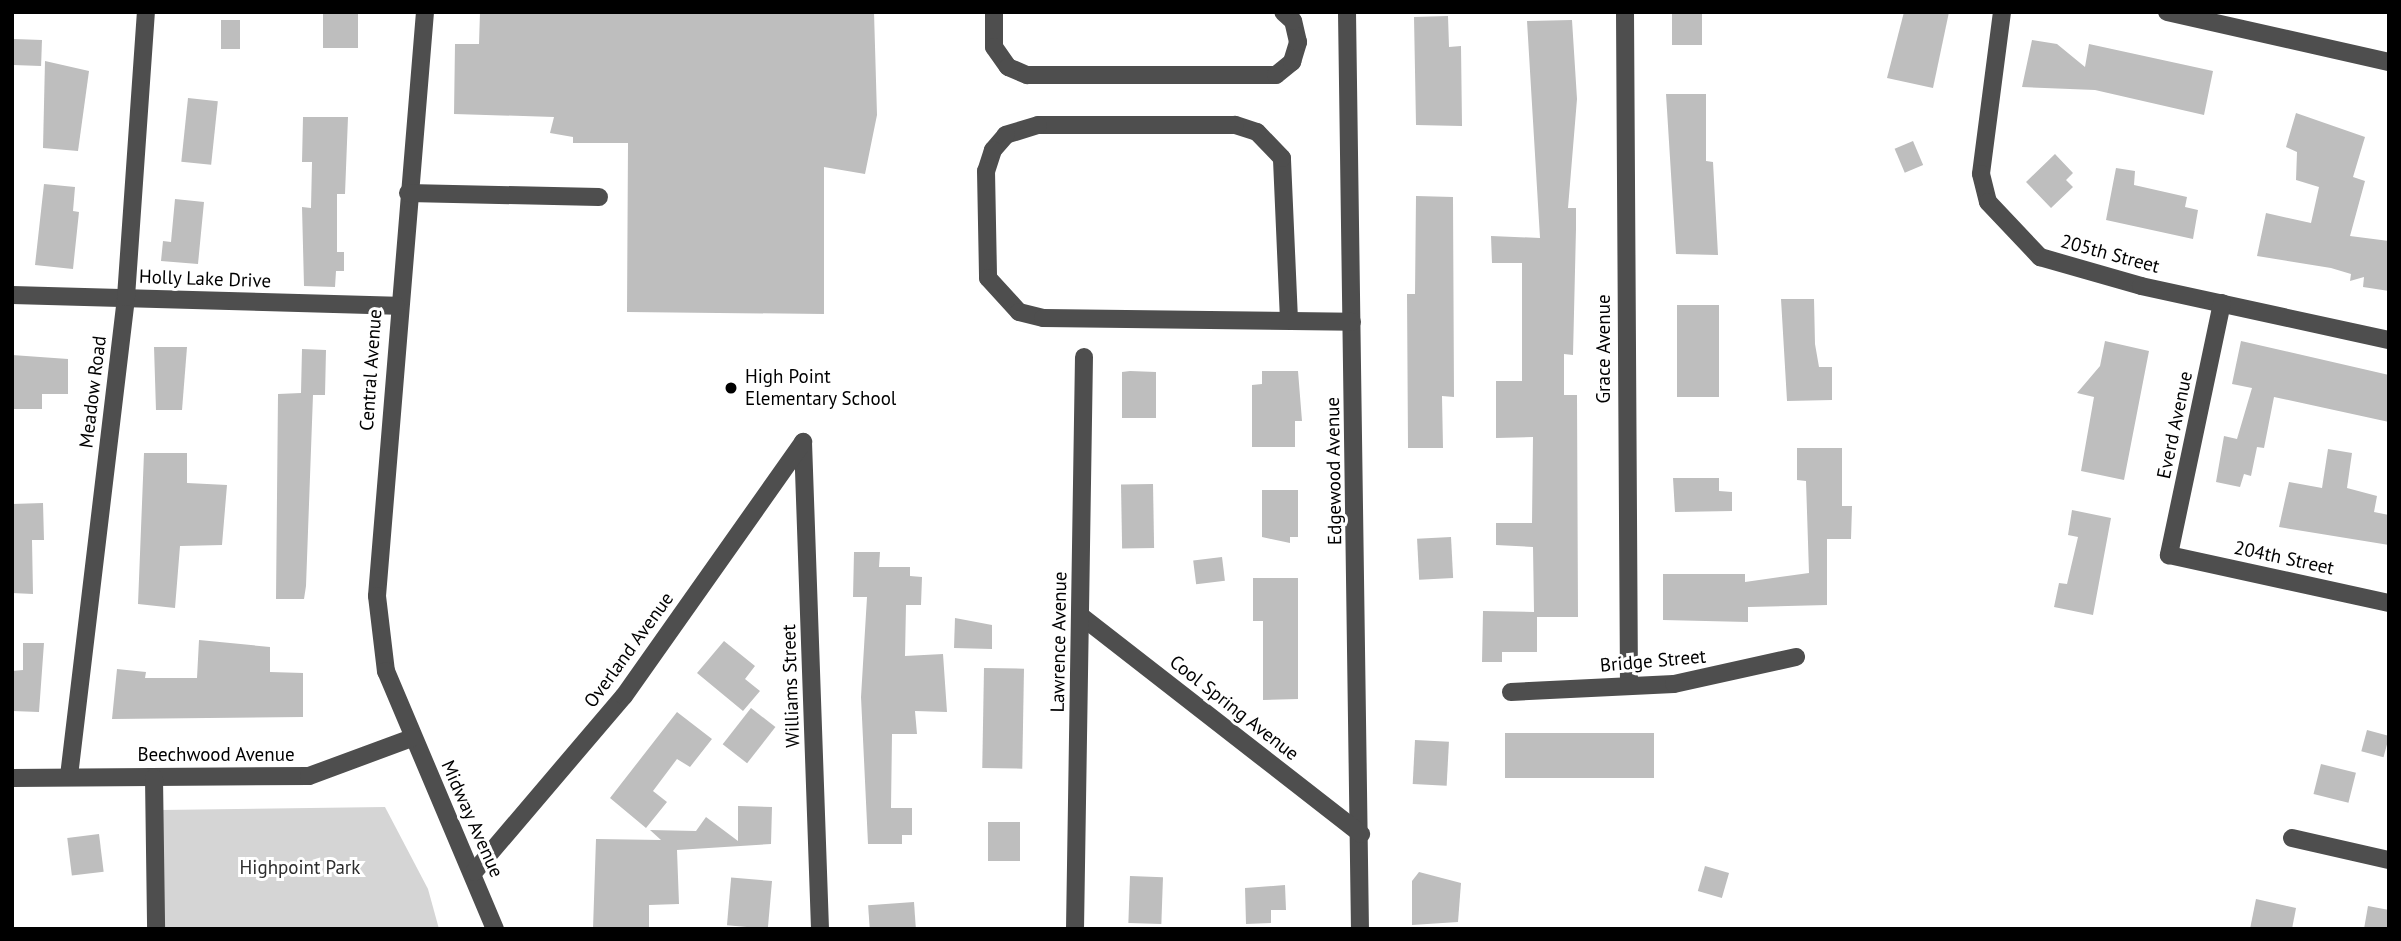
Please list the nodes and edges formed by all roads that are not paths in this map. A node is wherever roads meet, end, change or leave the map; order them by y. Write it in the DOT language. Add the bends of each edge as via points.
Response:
graph roads {
  1 [pos="146,12"];
  2 [pos="425,12"];
  3 [pos="995,12"];
  4 [pos="1283,12"];
  5 [pos="1347,12"];
  6 [pos="1625,12"];
  7 [pos="2002,12"];
  8 [pos="2167,12"];
  9 [pos="2389,62"];
  10 [pos="408,193"];
  11 [pos="599,197"];
  12 [pos="12,295"];
  13 [pos="126,297"];
  14 [pos="2222,303"];
  15 [pos="396,306"];
  16 [pos="1289,320"];
  17 [pos="1352,322"];
  18 [pos="2389,340"];
  19 [pos="1084,357"];
  20 [pos="803,442"];
  21 [pos="2169,555"];
  22 [pos="2389,603"];
  23 [pos="1081,616"];
  24 [pos="1796,657"];
  25 [pos="1629,684"];
  26 [pos="1511,692"];
  27 [pos="410,732"];
  28 [pos="69,776"];
  29 [pos="12,778"];
  30 [pos="154,778"];
  31 [pos="1361,834"];
  32 [pos="2292,838"];
  33 [pos="2389,860"];
  34 [pos="474,872"];
  35 [pos="156,929"];
  36 [pos="495,929"];
  37 [pos="820,929"];
  38 [pos="1075,929"];
  39 [pos="1360,929"];
  1 -- 13 [label="street, Meadow Road"];
  2 -- 10 [label="street, Central Avenue"];
  3 -- 4 [label="street" via="994,47 1008,67 1027,75 1276,75 1292,62 1298,42 1293,20"];
  5 -- 17 [label="street, Edgewood Avenue"];
  6 -- 25 [label="street, Grace Avenue"];
  7 -- 14 [label="street, 205th Street" via="1981,174 1995,212 2040,257"];
  8 -- 9 [label="street"];
  10 -- 11 [label="street"];
  10 -- 15 [label="street, Central Avenue"];
  12 -- 13 [label="street, Holly Lake Drive"];
  13 -- 15 [label="street, Holly Lake Drive"];
  13 -- 28 [label="street, Meadow Road"];
  14 -- 18 [label="street, 205th Street"];
  14 -- 21 [label="street, Everd Avenue"];
  15 -- 27 [label="street, Central Avenue" via="377,596 386,671"];
  16 -- 16 [label="street" via="1286,187 1274,145 1235,125 1038,125 1006,135 986,171 988,278 1019,312 1044,318"];
  16 -- 17 [label="street"];
  17 -- 31 [label="street, Edgewood Avenue"];
  19 -- 23 [label="street, Lawrence Avenue"];
  20 -- 34 [label="street, Overland Avenue" via="624,696"];
  20 -- 37 [label="street, Williams Street"];
  21 -- 22 [label="street, 204th Street"];
  23 -- 31 [label="street, Cool Spring Avenue"];
  23 -- 38 [label="street, Lawrence Avenue"];
  24 -- 25 [label="street, Bridge Street" via="1711,678"];
  25 -- 26 [label="street, Bridge Street"];
  27 -- 30 [label="street, Beechwood Avenue" via="309,776"];
  27 -- 34 [label="street, Midway Avenue"];
  28 -- 29 [label="street, Beechwood Avenue"];
  28 -- 30 [label="street, Beechwood Avenue"];
  30 -- 35 [label="street"];
  31 -- 39 [label="street, Edgewood Avenue"];
  32 -- 33 [label="street"];
  34 -- 36 [label="street, Midway Avenue"];
}
